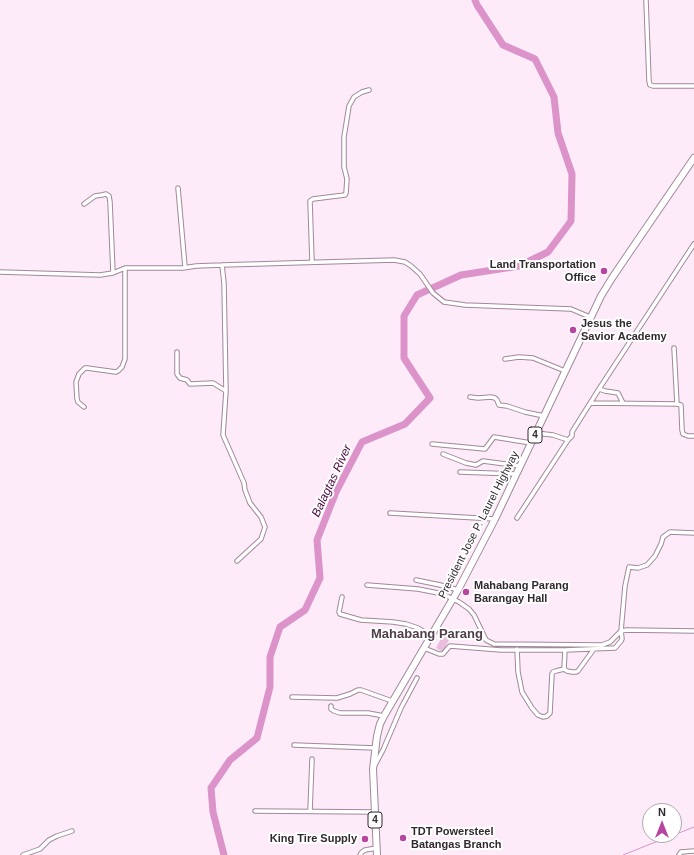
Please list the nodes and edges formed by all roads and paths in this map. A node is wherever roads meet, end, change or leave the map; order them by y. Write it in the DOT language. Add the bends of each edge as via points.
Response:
graph roads {
  1 [pos="646,0"];
  2 [pos="694,86"];
  3 [pos="370,90"];
  4 [pos="694,158"];
  5 [pos="178,188"];
  6 [pos="84,204"];
  7 [pos="694,244"];
  8 [pos="312,262"];
  9 [pos="222,264"];
  10 [pos="186,267"];
  11 [pos="125,268"];
  12 [pos="0,272"];
  13 [pos="113,273"];
  14 [pos="590,317"];
  15 [pos="674,348"];
  16 [pos="177,352"];
  17 [pos="505,359"];
  18 [pos="565,371"];
  19 [pos="599,389"];
  20 [pos="226,391"];
  21 [pos="470,396"];
  22 [pos="591,403"];
  23 [pos="623,403"];
  24 [pos="677,404"];
  25 [pos="84,407"];
  26 [pos="544,416"];
  27 [pos="536,432"];
  28 [pos="694,436"];
  29 [pos="568,440"];
  30 [pos="432,444"];
  31 [pos="531,444"];
  32 [pos="443,454"];
  33 [pos="520,466"];
  34 [pos="460,472"];
  35 [pos="516,474"];
  36 [pos="390,513"];
  37 [pos="517,518"];
  38 [pos="495,519"];
  39 [pos="694,533"];
  40 [pos="237,561"];
  41 [pos="416,580"];
  42 [pos="367,585"];
  43 [pos="458,590"];
  44 [pos="342,597"];
  45 [pos="453,599"];
  46 [pos="621,631"];
  47 [pos="694,631"];
  48 [pos="431,636"];
  49 [pos="424,648"];
  50 [pos="517,649"];
  51 [pos="594,649"];
  52 [pos="565,650"];
  53 [pos="564,669"];
  54 [pos="417,678"];
  55 [pos="292,697"];
  56 [pos="392,701"];
  57 [pos="331,706"];
  58 [pos="384,716"];
  59 [pos="294,745"];
  60 [pos="375,748"];
  61 [pos="312,759"];
  62 [pos="373,769"];
  63 [pos="255,811"];
  64 [pos="310,811"];
  65 [pos="374,812"];
  66 [pos="72,831"];
  67 [pos="377,848"];
  68 [pos="694,851"];
  69 [pos="23,855"];
  70 [pos="360,855"];
  71 [pos="377,855"];
  72 [pos="679,855"];
  1 -- 2 [label="street" via="650,85"];
  3 -- 8 [label="street" via="354,97 349,106 344,137 344,167 347,179 345,196 310,201"];
  4 -- 14 [label="highway, President Jose P. Laurel Highway / 4" via="612,278"];
  5 -- 10 [label="street"];
  6 -- 13 [label="street" via="95,196 109,196"];
  7 -- 19 [label="street"];
  8 -- 9 [label="street"];
  8 -- 14 [label="street" via="405,262 420,274 433,293 450,304 571,309"];
  9 -- 10 [label="street"];
  9 -- 20 [label="street"];
  10 -- 11 [label="street"];
  11 -- 13 [label="street"];
  11 -- 25 [label="street" via="125,359 122,367 116,372 85,368 79,374 76,382 76,399"];
  12 -- 13 [label="street" via="100,275"];
  14 -- 18 [label="highway, President Jose P. Laurel Highway / 4"];
  15 -- 24 [label="street"];
  16 -- 20 [label="street" via="177,374 180,378 190,384 213,383"];
  17 -- 18 [label="street" via="533,358"];
  18 -- 26 [label="highway, President Jose P. Laurel Highway / 4"];
  19 -- 22 [label="street"];
  19 -- 23 [label="street" via="618,393"];
  20 -- 40 [label="street" via="223,435 250,503 265,527 261,539"];
  21 -- 26 [label="street" via="495,398 499,405"];
  22 -- 23 [label="street"];
  22 -- 29 [label="street"];
  23 -- 24 [label="street"];
  24 -- 28 [label="street" via="680,405 683,434"];
  26 -- 27 [label="highway, President Jose P. Laurel Highway / 4"];
  27 -- 29 [label="street"];
  27 -- 31 [label="highway, President Jose P. Laurel Highway / 4"];
  29 -- 37 [label="street"];
  30 -- 31 [label="street" via="485,449 494,437"];
  31 -- 33 [label="highway, President Jose P. Laurel Highway / 4"];
  32 -- 33 [label="street" via="476,465 483,461"];
  33 -- 35 [label="highway, President Jose P. Laurel Highway / 4"];
  34 -- 35 [label="street"];
  35 -- 38 [label="highway, President Jose P. Laurel Highway / 4"];
  36 -- 38 [label="street"];
  38 -- 43 [label="highway, President Jose P. Laurel Highway / 4"];
  39 -- 46 [label="street" via="670,532 663,537 655,556 647,565 638,568 629,566"];
  41 -- 43 [label="street"];
  42 -- 45 [label="street" via="418,589 443,594"];
  43 -- 45 [label="highway, President Jose P. Laurel Highway / 4"];
  44 -- 48 [label="street" via="340,614 361,620 406,624"];
  45 -- 46 [label="street" via="469,609 486,640 494,644 602,645 610,642"];
  45 -- 48 [label="highway, President Jose P. Laurel Highway / 4"];
  46 -- 47 [label="street"];
  46 -- 51 [label="street" via="621,641 615,648"];
  48 -- 49 [label="highway, President Jose P. Laurel Highway / 4"];
  49 -- 50 [label="street" via="439,654 443,654 450,646"];
  49 -- 56 [label="highway, President Jose P. Laurel Highway / 4"];
  50 -- 52 [label="street"];
  50 -- 53 [label="street" via="522,692 538,715 547,716 550,713 552,674"];
  51 -- 52 [label="street"];
  51 -- 53 [label="street" via="578,671"];
  52 -- 53 [label="street"];
  54 -- 62 [label="street"];
  55 -- 56 [label="street" via="337,698 361,690"];
  56 -- 58 [label="highway, President Jose P. Laurel Highway / 4"];
  57 -- 58 [label="street" via="331,709 340,713"];
  58 -- 60 [label="highway, President Jose P. Laurel Highway / 4"];
  59 -- 60 [label="street"];
  60 -- 62 [label="highway, President Jose P. Laurel Highway / 4"];
  61 -- 64 [label="street"];
  62 -- 65 [label="highway, President Jose P. Laurel Highway / 4"];
  63 -- 64 [label="street"];
  64 -- 65 [label="street"];
  65 -- 67 [label="highway, President Jose P. Laurel Highway / 4"];
  66 -- 69 [label="street" via="57,836 40,849"];
  67 -- 70 [label="street" via="365,850"];
  67 -- 71 [label="highway, President Jose P. Laurel Highway / 4"];
  68 -- 72 [label="street" via="681,852"];
}
